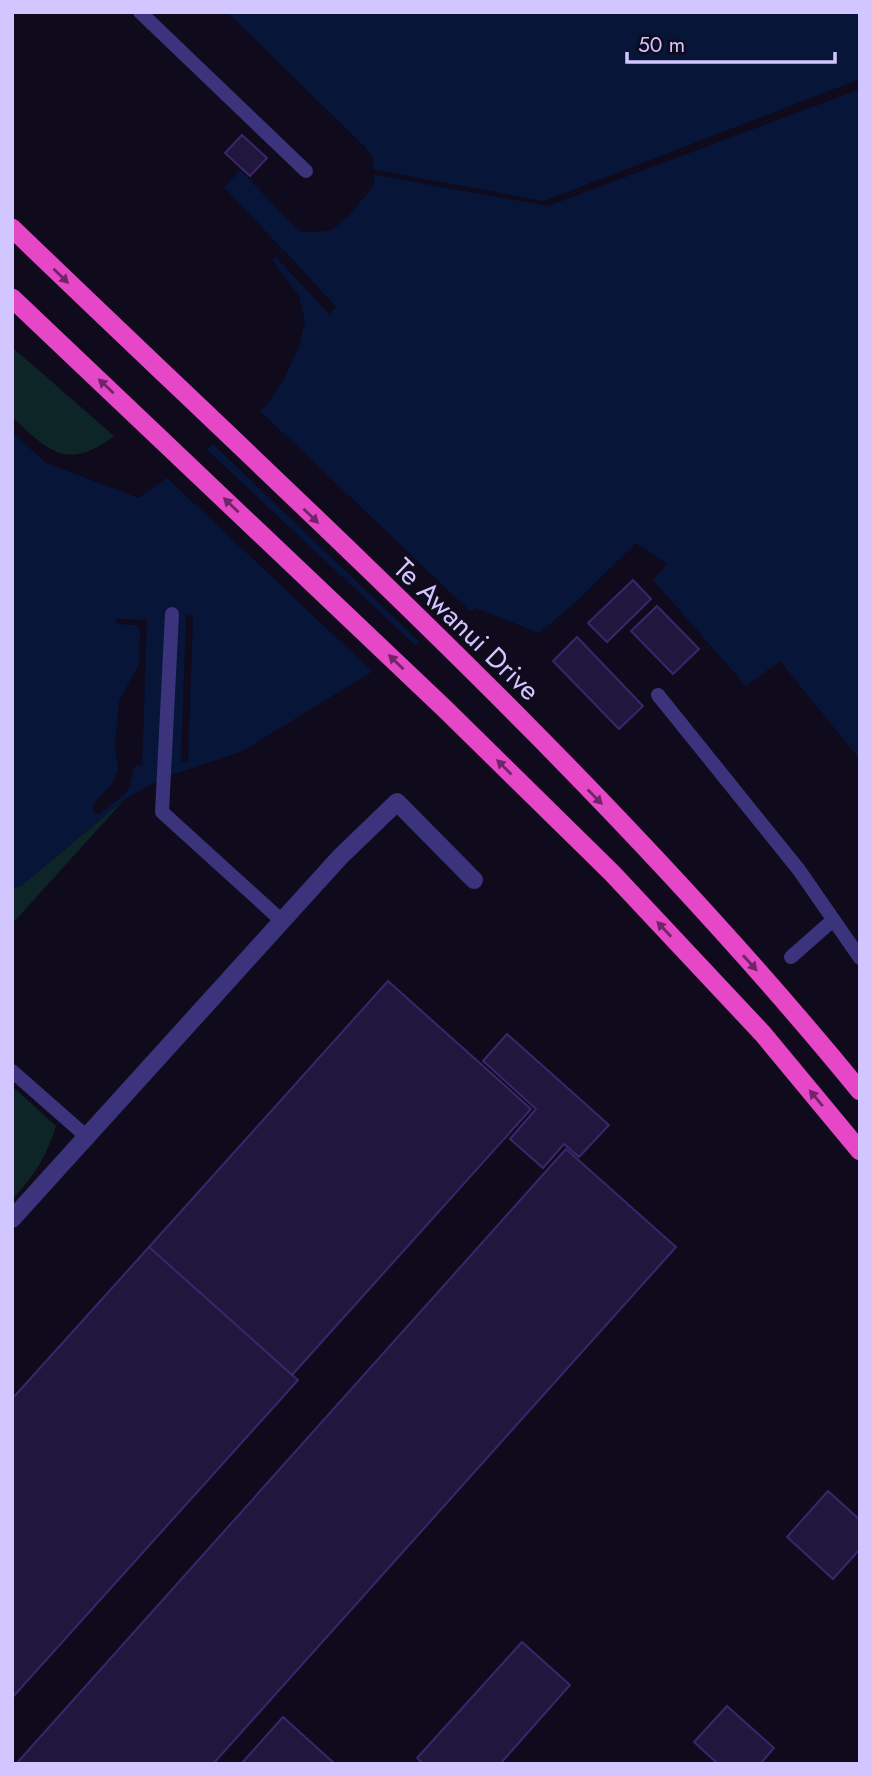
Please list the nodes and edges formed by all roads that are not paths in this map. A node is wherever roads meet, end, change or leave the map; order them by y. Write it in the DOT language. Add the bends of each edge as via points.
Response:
graph roads {
  1 [pos="140,12"];
  2 [pos="306,171"];
  3 [pos="12,228"];
  4 [pos="12,298"];
  5 [pos="172,614"];
  6 [pos="658,695"];
  7 [pos="474,880"];
  8 [pos="833,920"];
  9 [pos="282,921"];
  10 [pos="791,957"];
  11 [pos="860,958"];
  12 [pos="12,1071"];
  13 [pos="860,1091"];
  14 [pos="87,1137"];
  15 [pos="860,1151"];
  16 [pos="12,1219"];
  1 -- 2 [label="lane"];
  3 -- 13 [label="highway, Te Awanui Drive, one-way" via="479,678 643,845"];
  15 -- 4 [label="highway, one-way" via="734,1003 612,873"];
  5 -- 9 [label="lane" via="162,812"];
  6 -- 8 [label="lane" via="799,870"];
  7 -- 9 [label="street" via="397,803"];
  8 -- 10 [label="lane"];
  8 -- 11 [label="lane"];
  9 -- 14 [label="street"];
  12 -- 14 [label="lane"];
  14 -- 16 [label="street"];
}
